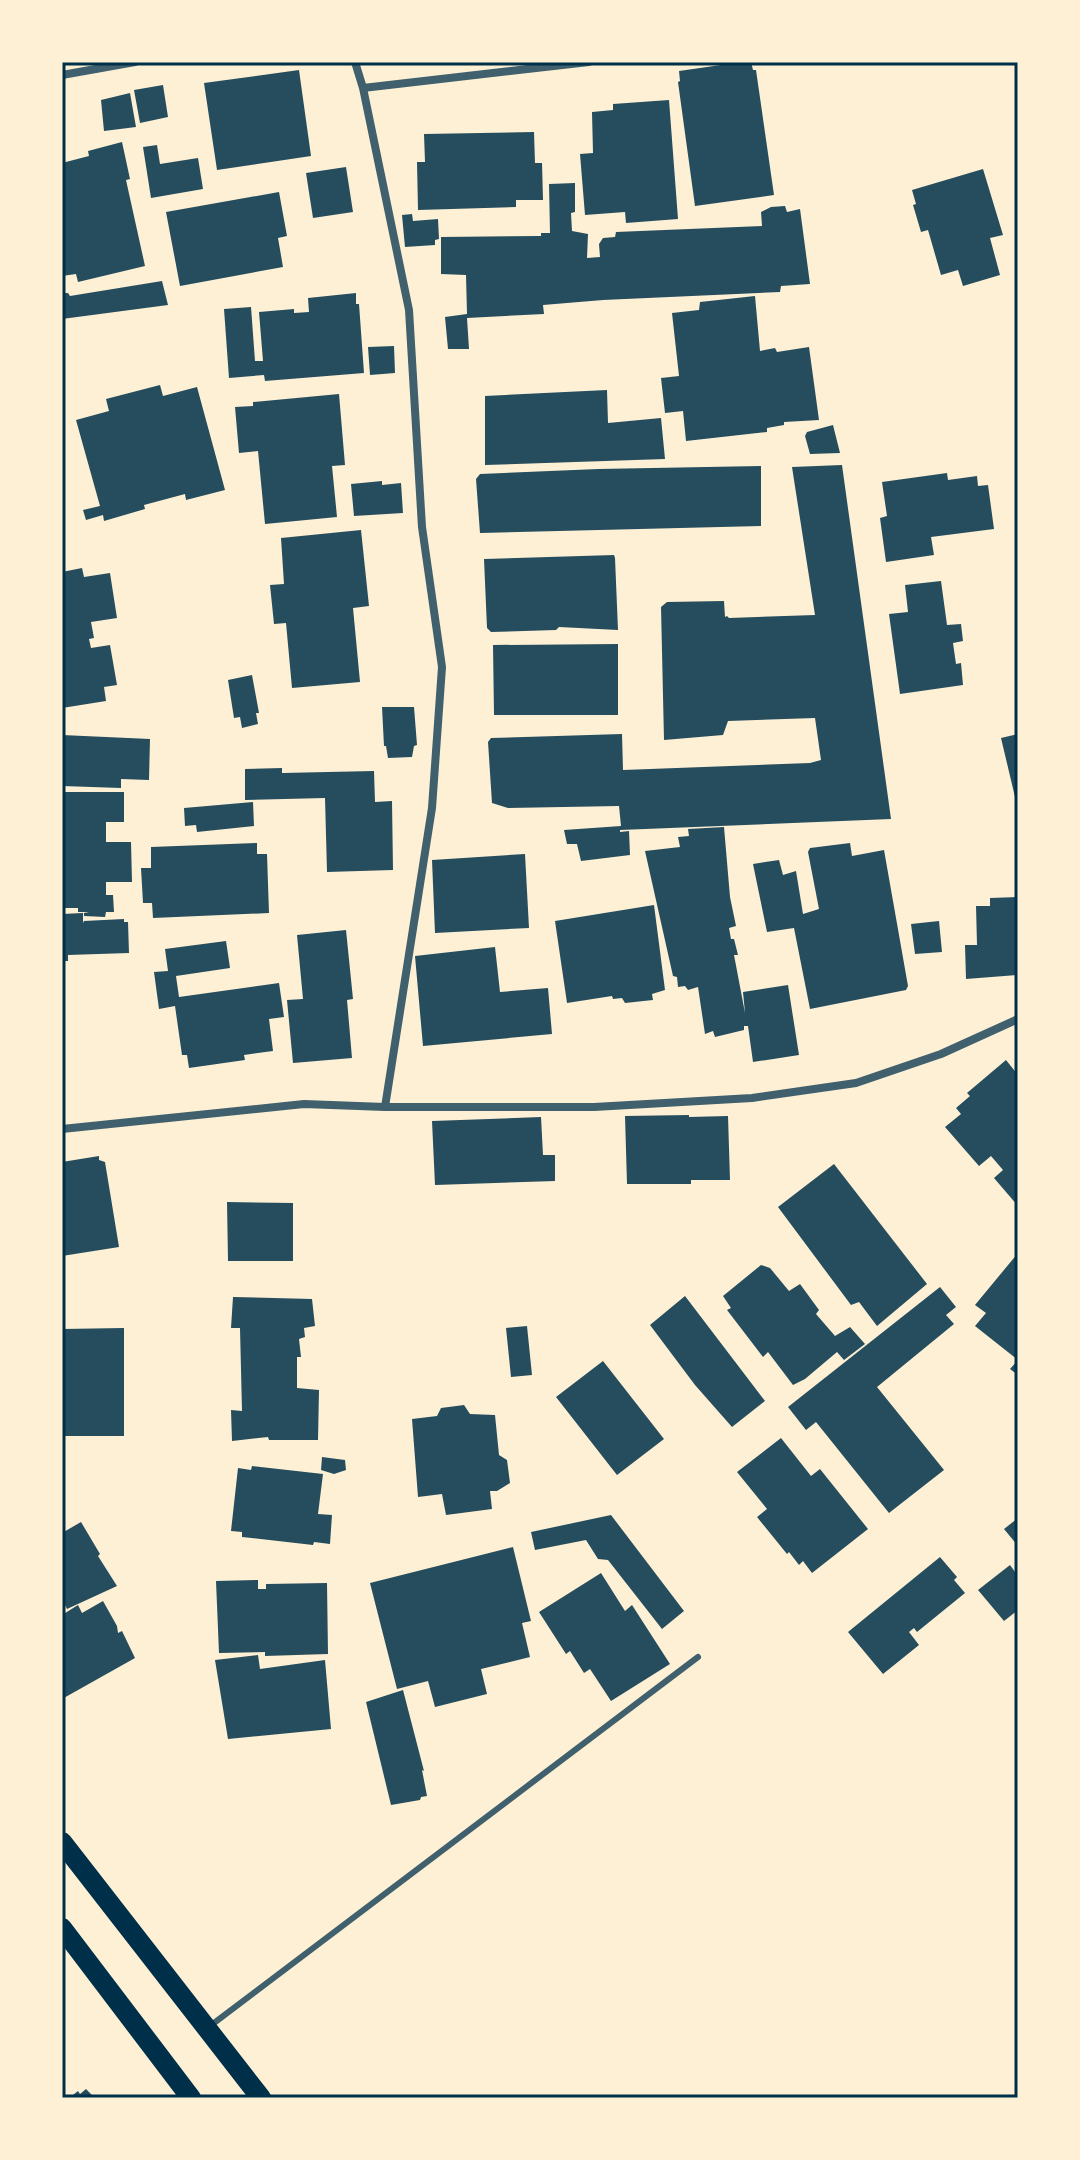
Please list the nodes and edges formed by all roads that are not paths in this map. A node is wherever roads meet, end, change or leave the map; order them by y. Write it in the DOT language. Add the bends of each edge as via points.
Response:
graph roads {
  1 [pos="135,62"];
  2 [pos="355,62"];
  3 [pos="589,62"];
  4 [pos="62,75"];
  5 [pos="363,88"];
  6 [pos="1018,1019"];
  7 [pos="385,1107"];
  8 [pos="62,1129"];
  9 [pos="698,1657"];
  10 [pos="62,1842"];
  11 [pos="62,1928"];
  12 [pos="207,2028"];
  13 [pos="191,2098"];
  14 [pos="261,2098"];
  1 -- 4 [label="street"];
  2 -- 5 [label="street"];
  3 -- 5 [label="street"];
  5 -- 7 [label="street" via="409,310 422,527 442,667 432,808"];
  6 -- 7 [label="street" via="941,1054 856,1083 752,1098 594,1107"];
  7 -- 8 [label="street" via="304,1104"];
  9 -- 12 [label="lane"];
  10 -- 12 [label="main road"];
  11 -- 13 [label="main road"];
  12 -- 14 [label="main road"];
}
